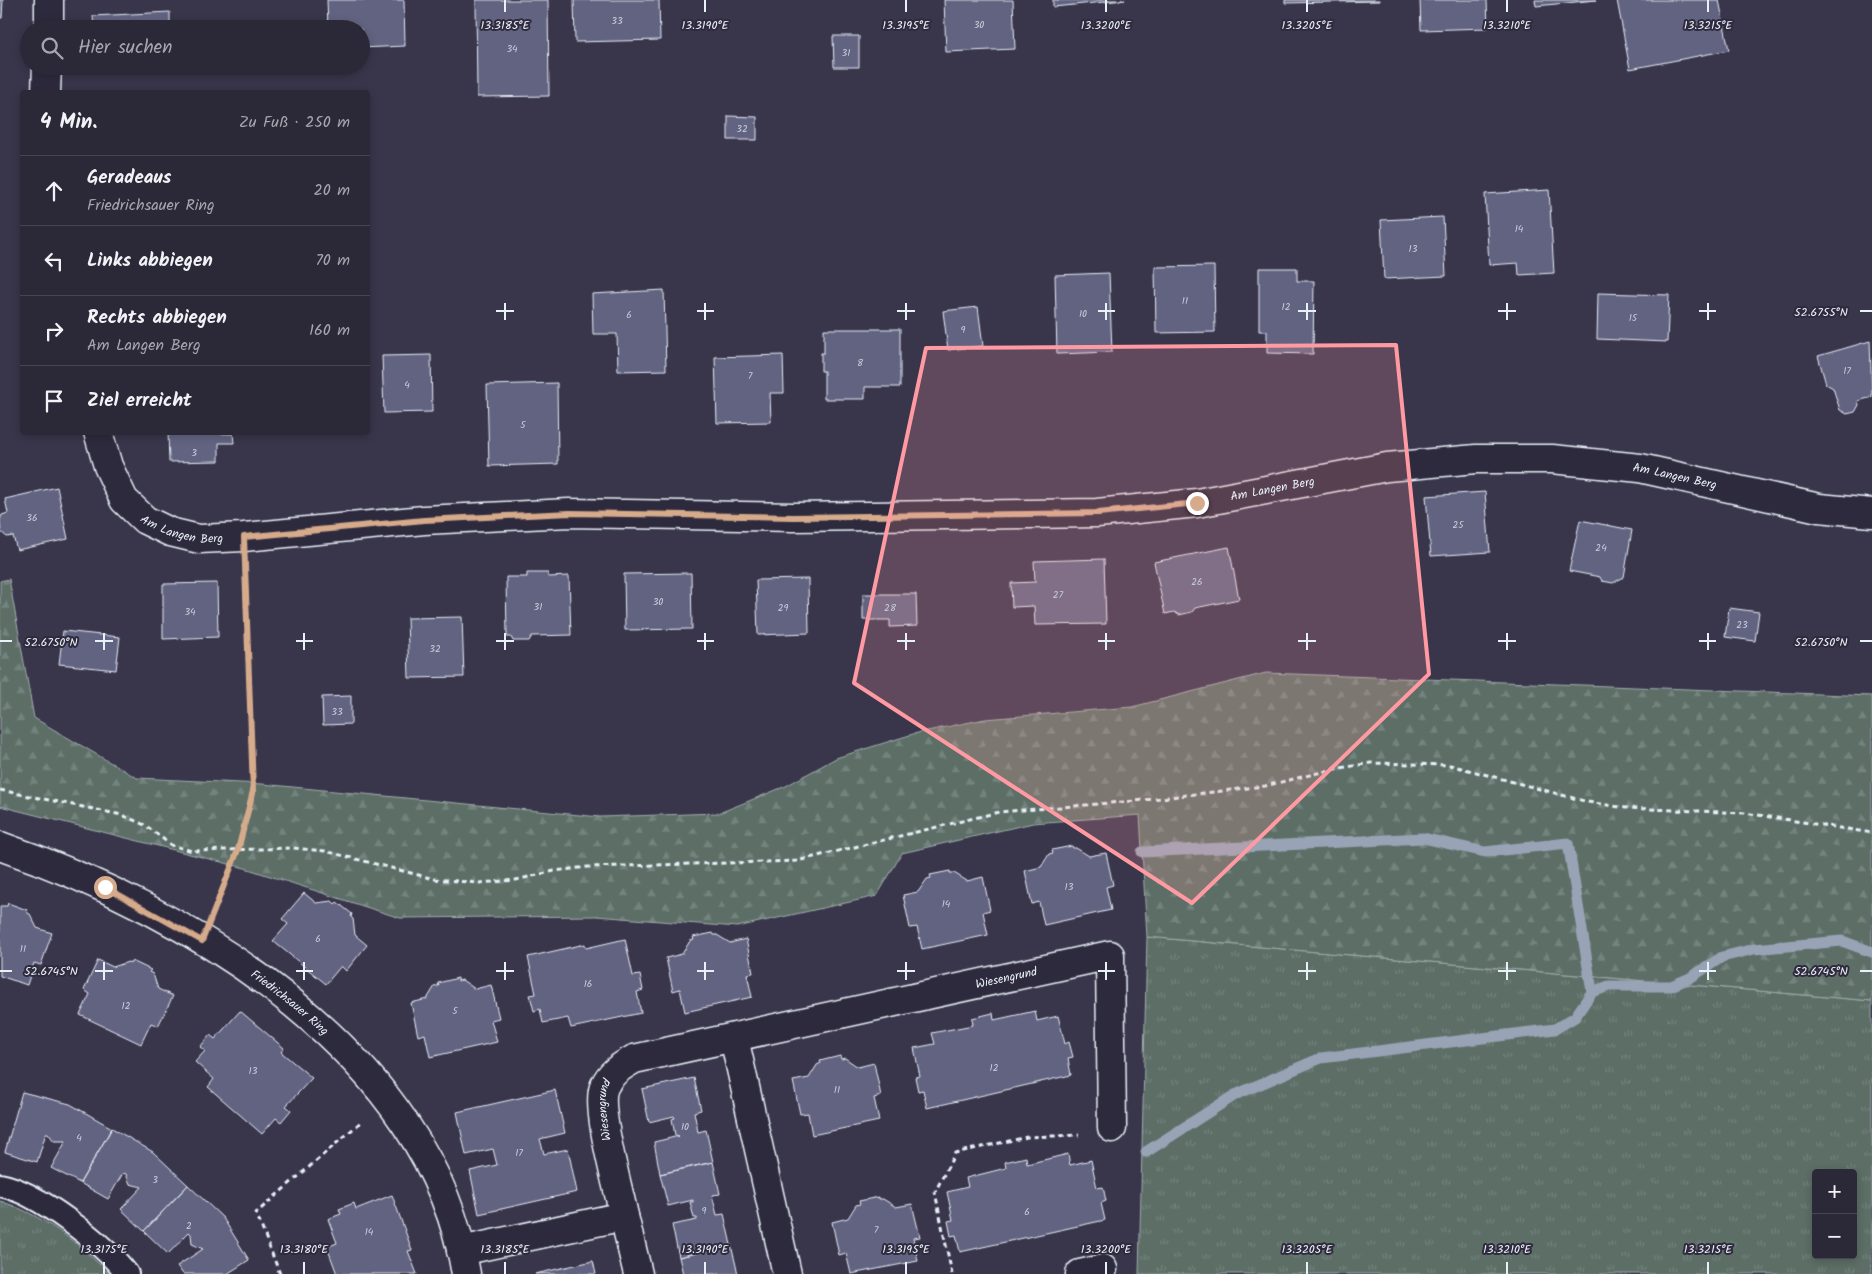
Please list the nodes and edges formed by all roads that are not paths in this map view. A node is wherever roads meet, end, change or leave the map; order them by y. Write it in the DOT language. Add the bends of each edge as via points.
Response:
graph roads {
  1 [pos="50,0"];
  2 [pos="49,20"];
  3 [pos="47,75"];
  4 [pos="46,90"];
  5 [pos="99,435"];
  6 [pos="1872,513"];
  7 [pos="0,846"];
  8 [pos="734,1038"];
  9 [pos="1112,1128"];
  10 [pos="0,1185"];
  11 [pos="624,1216"];
  12 [pos="463,1263"];
  13 [pos="127,1274"];
  14 [pos="638,1274"];
  15 [pos="787,1274"];
  1 -- 2 [label="street"];
  3 -- 4 [label="street"];
  5 -- 6 [label="street, Am Langen Berg" via="108,466 124,500 145,520 170,532 199,539 424,520 570,513 793,517 1098,513 1197,503 1386,467 1476,459 1552,459 1640,468 1819,508"];
  7 -- 12 [label="street, Friedrichsauer Ring" via="105,887 202,941 300,1009 331,1037 388,1099 413,1134 443,1195"];
  8 -- 9 [label="street, Wiesengrund" via="1110,955"];
  8 -- 11 [label="street, Wiesengrund" via="634,1060 615,1069 603,1088 602,1112"];
  8 -- 15 [label="street"];
  10 -- 13 [label="lane" via="53,1211 94,1242"];
  11 -- 12 [label="street"];
  11 -- 14 [label="street, Wiesengrund"];
}
